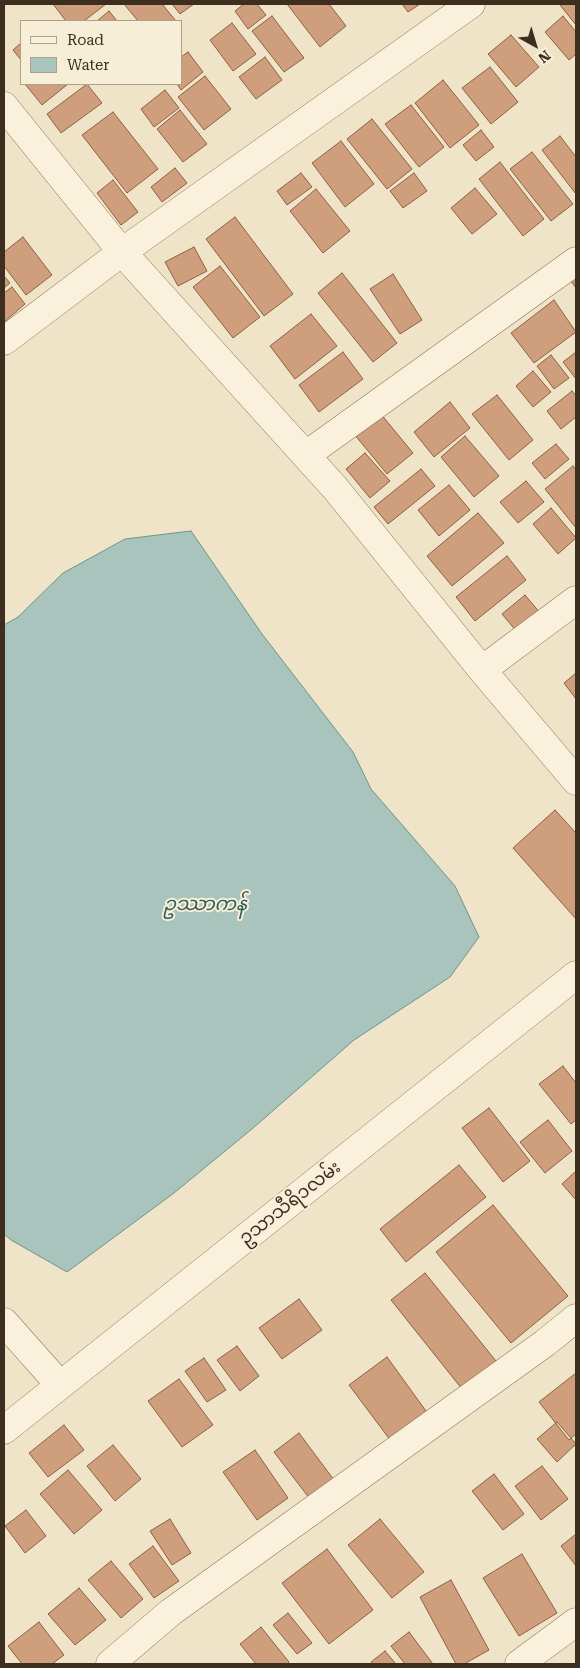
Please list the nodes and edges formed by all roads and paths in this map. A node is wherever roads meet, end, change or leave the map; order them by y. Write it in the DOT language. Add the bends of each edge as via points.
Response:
graph roads {
  1 [pos="471,4"];
  2 [pos="4,106"];
  3 [pos="122,252"];
  4 [pos="576,261"];
  5 [pos="4,341"];
  6 [pos="306,455"];
  7 [pos="576,600"];
  8 [pos="482,670"];
  9 [pos="576,781"];
  10 [pos="576,975"];
  11 [pos="576,1318"];
  12 [pos="4,1322"];
  13 [pos="60,1385"];
  14 [pos="4,1430"];
  15 [pos="576,1622"];
  16 [pos="110,1664"];
  17 [pos="518,1664"];
  1 -- 3 [label="street"];
  2 -- 3 [label="street"];
  3 -- 5 [label="street"];
  3 -- 6 [label="street"];
  4 -- 6 [label="street"];
  6 -- 8 [label="street"];
  7 -- 8 [label="street"];
  8 -- 9 [label="street"];
  10 -- 13 [label="street, ဥသာသီရိ၁လမ်း"];
  11 -- 16 [label="street" via="538,1349 171,1612"];
  12 -- 13 [label="street"];
  13 -- 14 [label="street, ဥသာသီရိ၁လမ်း"];
  15 -- 17 [label="street"];
}
